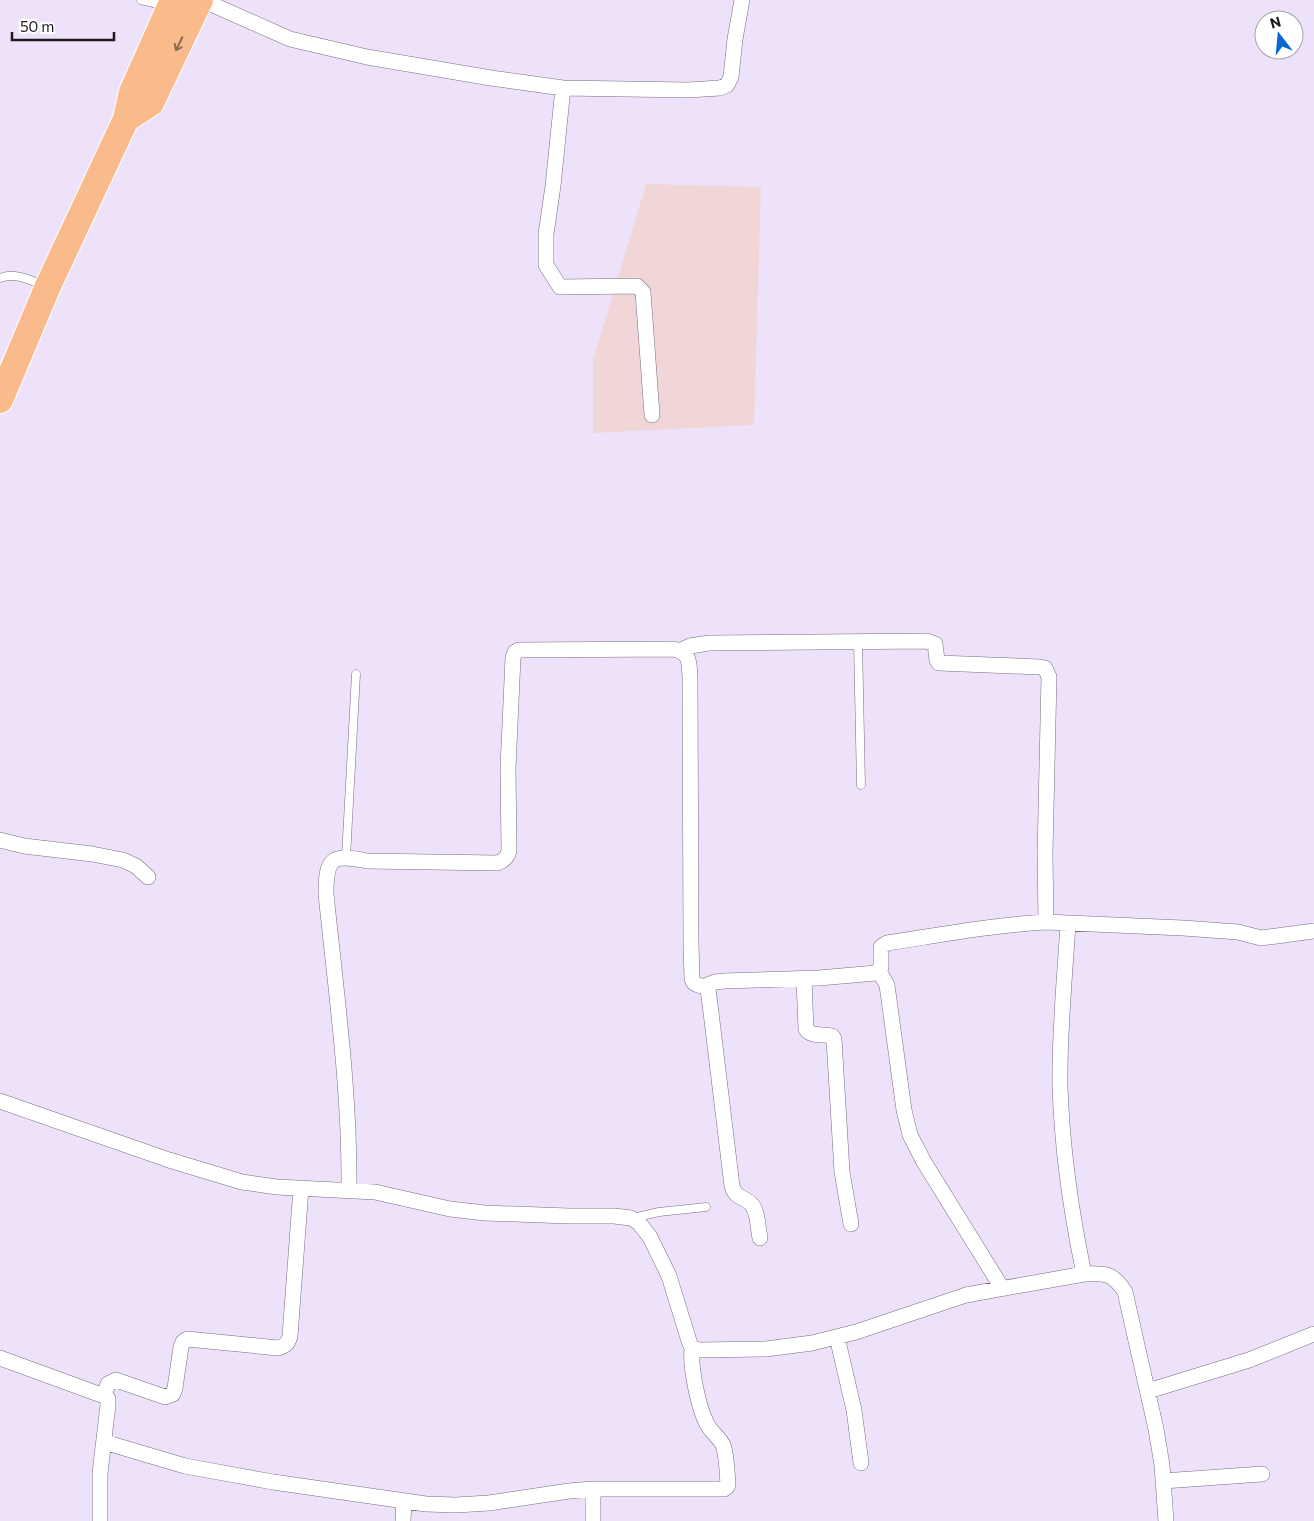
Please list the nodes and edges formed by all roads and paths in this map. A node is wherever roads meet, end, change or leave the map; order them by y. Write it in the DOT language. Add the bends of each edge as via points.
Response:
graph roads {
  1 [pos="141,0"];
  2 [pos="201,0"];
  3 [pos="742,0"];
  4 [pos="172,4"];
  5 [pos="563,88"];
  6 [pos="126,119"];
  7 [pos="0,278"];
  8 [pos="48,286"];
  9 [pos="0,400"];
  10 [pos="652,416"];
  11 [pos="858,642"];
  12 [pos="681,650"];
  13 [pos="356,674"];
  14 [pos="861,785"];
  15 [pos="0,840"];
  16 [pos="346,857"];
  17 [pos="148,877"];
  18 [pos="1046,922"];
  19 [pos="1068,923"];
  20 [pos="1314,931"];
  21 [pos="879,971"];
  22 [pos="804,979"];
  23 [pos="705,986"];
  24 [pos="0,1101"];
  25 [pos="301,1188"];
  26 [pos="350,1190"];
  27 [pos="706,1207"];
  28 [pos="631,1218"];
  29 [pos="851,1224"];
  30 [pos="760,1238"];
  31 [pos="1084,1274"];
  32 [pos="1002,1288"];
  33 [pos="1314,1334"];
  34 [pos="837,1336"];
  35 [pos="692,1348"];
  36 [pos="0,1358"];
  37 [pos="1148,1391"];
  38 [pos="104,1396"];
  39 [pos="104,1442"];
  40 [pos="861,1464"];
  41 [pos="1262,1474"];
  42 [pos="1163,1481"];
  43 [pos="593,1489"];
  44 [pos="404,1501"];
  45 [pos="100,1521"];
  46 [pos="403,1521"];
  47 [pos="593,1521"];
  48 [pos="1166,1521"];
  1 -- 4 [label="lane"];
  2 -- 5 [label="street" via="290,39 322,47 376,59"];
  2 -- 6 [label="highway, one-way" via="151,103"];
  3 -- 5 [label="street" via="731,77 727,85 688,90"];
  4 -- 6 [label="highway" via="132,92"];
  5 -- 10 [label="street" via="546,234 546,265 560,287 637,286 643,292"];
  6 -- 8 [label="highway"];
  7 -- 8 [label="lane" via="17,276"];
  8 -- 9 [label="highway"];
  11 -- 12 [label="street" via="709,643"];
  11 -- 14 [label="lane"];
  11 -- 18 [label="street" via="927,641 934,644 939,663 1040,667 1048,672"];
  12 -- 16 [label="street" via="515,652 508,768 510,851 503,861 367,861"];
  12 -- 23 [label="street" via="689,662 690,678 692,979 697,985"];
  13 -- 16 [label="lane"];
  15 -- 17 [label="street" via="123,860"];
  16 -- 26 [label="street" via="332,861 328,866 326,894 347,1115"];
  18 -- 19 [label="street"];
  18 -- 21 [label="street" via="888,943 881,947"];
  19 -- 20 [label="street" via="1228,931 1261,938"];
  19 -- 31 [label="street" via="1060,1085 1068,1186"];
  21 -- 22 [label="street" via="876,974"];
  21 -- 32 [label="street" via="887,985 910,1135"];
  22 -- 23 [label="street" via="724,981"];
  22 -- 29 [label="street" via="806,1029 810,1034 828,1035 834,1039 842,1172"];
  23 -- 30 [label="street" via="709,996 732,1186 734,1193 752,1204"];
  24 -- 25 [label="street" via="211,1174 242,1182"];
  25 -- 26 [label="street"];
  25 -- 38 [label="street" via="289,1342 278,1348 187,1339 181,1347 174,1394 165,1397 116,1380 108,1384"];
  26 -- 28 [label="street" via="486,1213"];
  27 -- 28 [label="lane"];
  28 -- 35 [label="street" via="650,1237 669,1276"];
  31 -- 32 [label="street"];
  31 -- 37 [label="street" via="1110,1275 1125,1292"];
  32 -- 34 [label="street" via="966,1295"];
  33 -- 37 [label="street" via="1249,1360"];
  34 -- 35 [label="street" via="766,1349"];
  34 -- 40 [label="street" via="854,1410"];
  35 -- 43 [label="street" via="692,1369 703,1414 723,1446 727,1487"];
  36 -- 38 [label="street"];
  37 -- 42 [label="street"];
  38 -- 39 [label="street" via="108,1399"];
  39 -- 44 [label="street" via="185,1466"];
  39 -- 45 [label="street"];
  41 -- 42 [label="street"];
  42 -- 48 [label="street"];
  43 -- 44 [label="street" via="489,1503 456,1505"];
  43 -- 47 [label="street"];
  44 -- 46 [label="street"];
}
